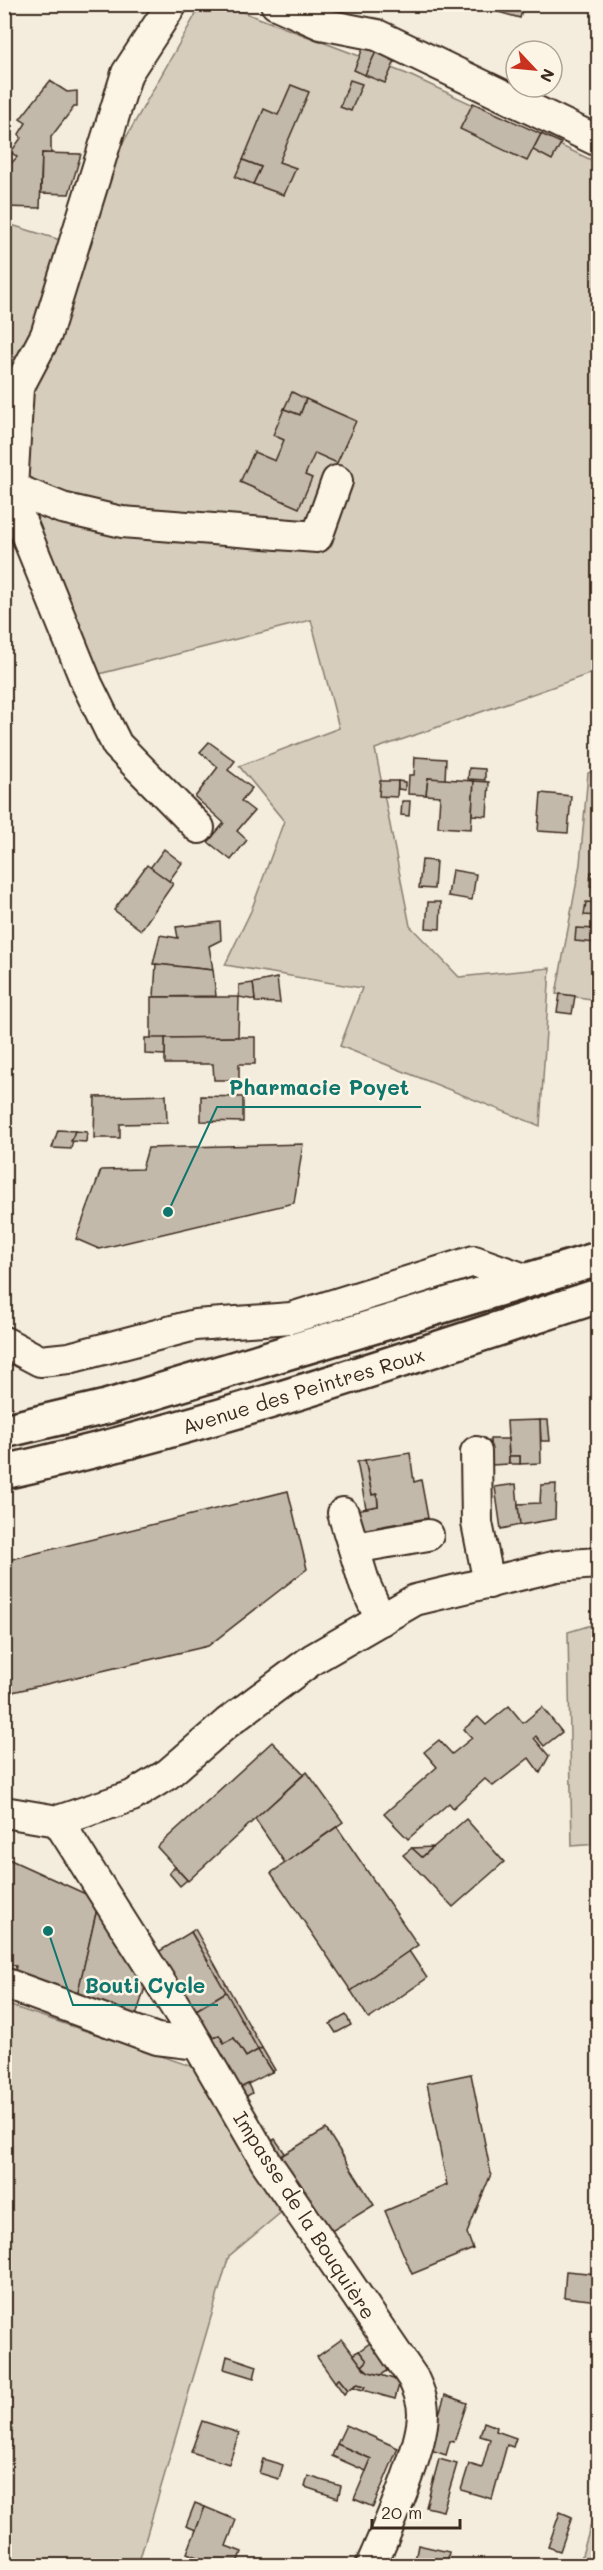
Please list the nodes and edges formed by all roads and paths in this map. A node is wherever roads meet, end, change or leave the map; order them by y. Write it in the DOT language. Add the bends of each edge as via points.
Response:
graph roads {
  1 [pos="172,4"];
  2 [pos="276,4"];
  3 [pos="598,141"];
  4 [pos="337,481"];
  5 [pos="12,488"];
  6 [pos="199,828"];
  7 [pos="598,1259"];
  8 [pos="530,1281"];
  9 [pos="598,1296"];
  10 [pos="4,1342"];
  11 [pos="4,1431"];
  12 [pos="476,1452"];
  13 [pos="4,1472"];
  14 [pos="343,1513"];
  15 [pos="428,1535"];
  16 [pos="354,1548"];
  17 [pos="598,1563"];
  18 [pos="489,1583"];
  19 [pos="381,1620"];
  20 [pos="4,1812"];
  21 [pos="58,1821"];
  22 [pos="4,1983"];
  23 [pos="198,2044"];
  24 [pos="371,2565"];
  1 -- 5 [label="street" via="127,73 46,335 18,388"];
  2 -- 3 [label="street" via="321,24 377,34"];
  4 -- 5 [label="street" via="317,537 122,522 62,508"];
  5 -- 6 [label="street" via="16,509 87,684 117,745"];
  7 -- 8 [label="main road, Avenue des Peintres Roux"];
  8 -- 10 [label="street" via="474,1261 291,1318 195,1325 69,1358 40,1361"];
  8 -- 11 [label="main road, Avenue des Peintres Roux" via="106,1407"];
  9 -- 13 [label="main road, Avenue des Peintres Roux" via="238,1413"];
  12 -- 18 [label="street" via="477,1523"];
  14 -- 16 [label="street"];
  15 -- 16 [label="street"];
  16 -- 19 [label="street" via="365,1586"];
  17 -- 18 [label="street" via="557,1566"];
  18 -- 19 [label="street" via="415,1600"];
  19 -- 21 [label="street" via="313,1659 168,1774 132,1796"];
  20 -- 21 [label="street"];
  21 -- 23 [label="street, Impasse de la Bouquière"];
  22 -- 23 [label="street" via="157,2039"];
  23 -- 24 [label="street, Impasse de la Bouquière" via="266,2162 413,2378 420,2394 423,2413 416,2449"];
}
